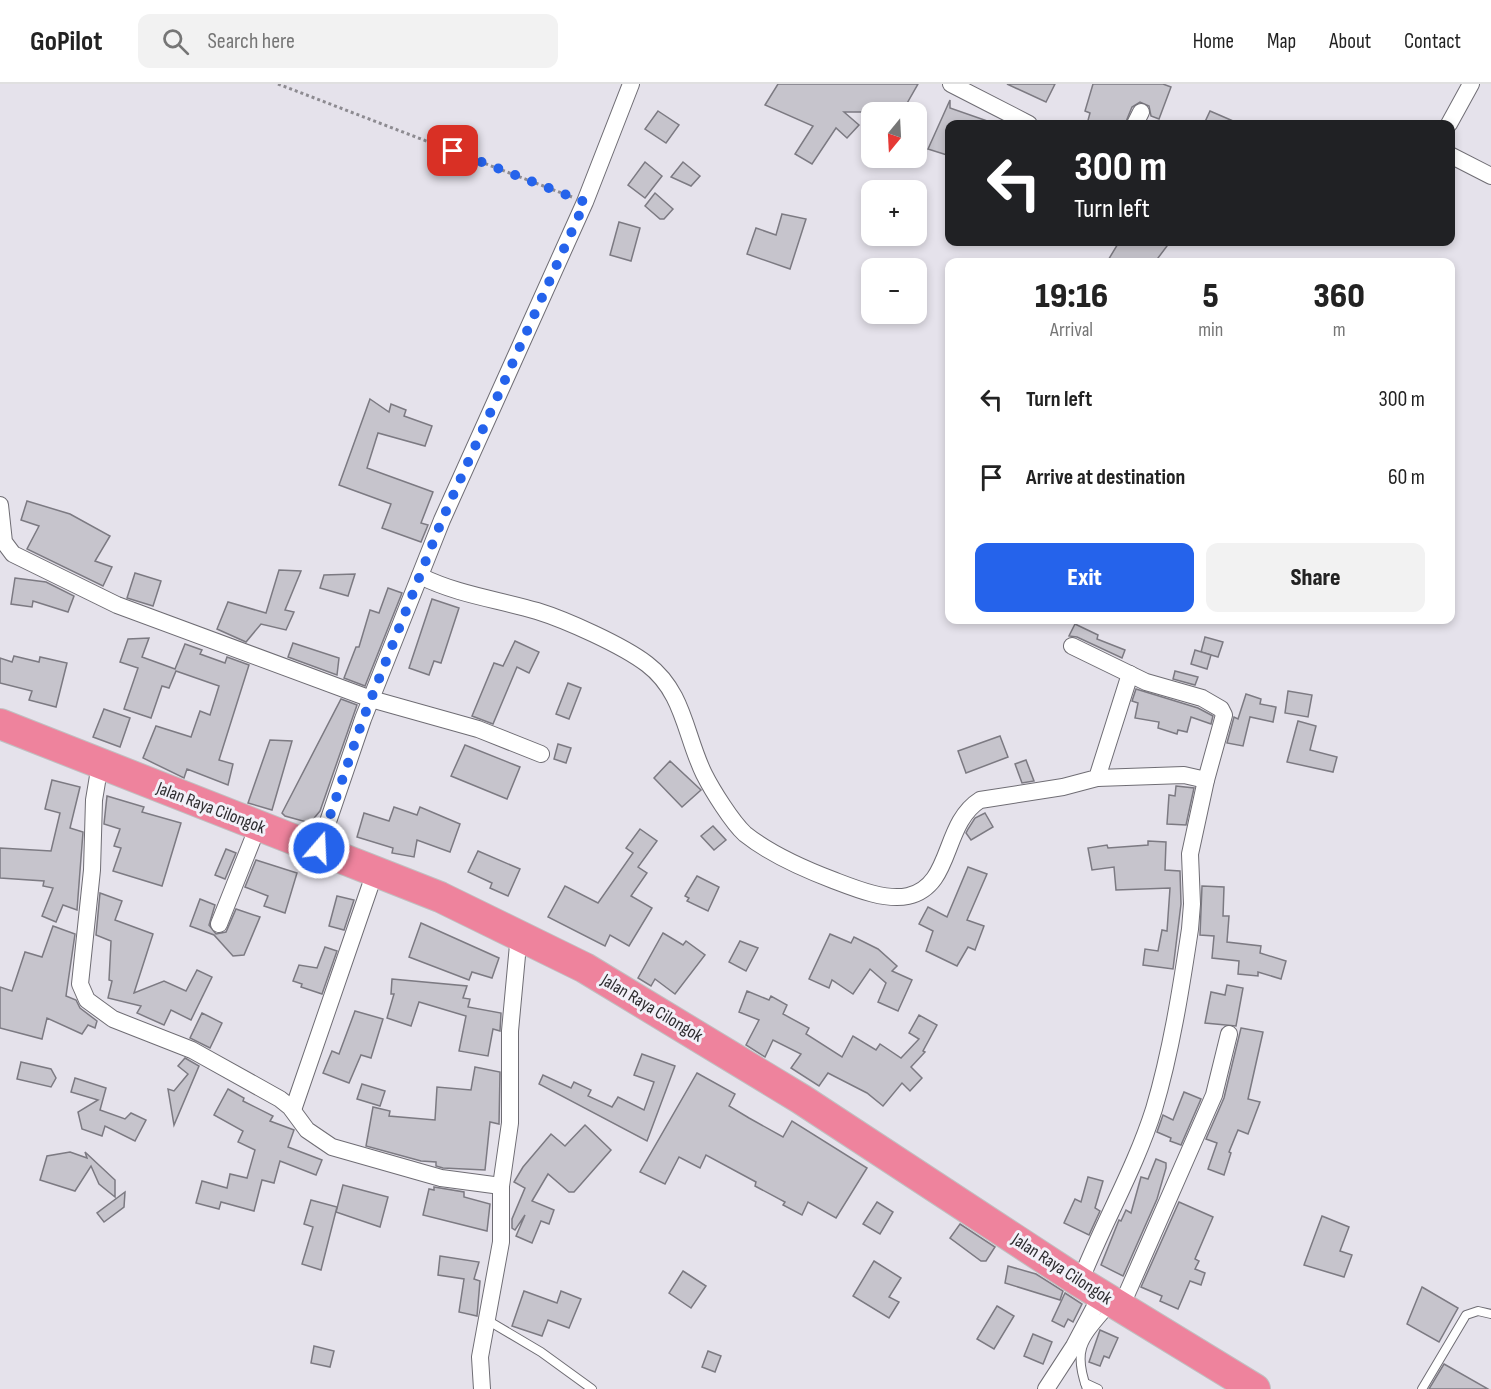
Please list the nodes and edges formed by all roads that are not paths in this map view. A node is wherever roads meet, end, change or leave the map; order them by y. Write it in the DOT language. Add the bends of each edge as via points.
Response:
graph roads {
  1 [pos="632,84"];
  2 [pos="951,84"];
  3 [pos="1471,84"];
  4 [pos="1021,120"];
  5 [pos="1451,120"];
  6 [pos="1455,158"];
  7 [pos="1491,176"];
  8 [pos="0,505"];
  9 [pos="420,576"];
  10 [pos="1072,646"];
  11 [pos="1130,674"];
  12 [pos="371,699"];
  13 [pos="0,724"];
  14 [pos="541,754"];
  15 [pos="100,764"];
  16 [pos="1097,778"];
  17 [pos="1206,780"];
  18 [pos="258,826"];
  19 [pos="319,848"];
  20 [pos="375,872"];
  21 [pos="219,924"];
  22 [pos="519,934"];
  23 [pos="1229,1034"];
  24 [pos="293,1110"];
  25 [pos="501,1186"];
  26 [pos="1104,1297"];
  27 [pos="1491,1314"];
  28 [pos="487,1320"];
  29 [pos="1086,1386"];
  30 [pos="482,1389"];
  31 [pos="592,1389"];
  32 [pos="1046,1389"];
  33 [pos="1098,1389"];
  34 [pos="1255,1389"];
  35 [pos="1422,1389"];
  1 -- 9 [label="street" via="585,202"];
  2 -- 4 [label="street"];
  3 -- 5 [label="street"];
  6 -- 7 [label="street"];
  8 -- 12 [label="street" via="4,542 14,554 117,605"];
  9 -- 12 [label="street"];
  9 -- 16 [label="street" via="444,588 537,611 646,663 665,680 682,708 704,774 744,833 806,869 844,884 889,897 907,897 925,890 939,873 951,836 971,805 994,796 1063,787"];
  10 -- 11 [label="street"];
  11 -- 16 [label="street"];
  11 -- 17 [label="street" via="1202,698 1221,709 1224,719"];
  12 -- 14 [label="street" via="478,729"];
  12 -- 19 [label="street"];
  13 -- 15 [label="highway, Jalan Raya Cilongok"];
  15 -- 18 [label="highway, Jalan Raya Cilongok"];
  15 -- 24 [label="street" via="80,984 87,999 113,1019 234,1071"];
  16 -- 17 [label="street" via="1184,775"];
  17 -- 26 [label="street" via="1190,854 1192,904 1185,961 1154,1109 1122,1190 1100,1232"];
  18 -- 19 [label="highway, Jalan Raya Cilongok"];
  18 -- 21 [label="street"];
  19 -- 20 [label="highway, Jalan Raya Cilongok"];
  20 -- 22 [label="highway, Jalan Raya Cilongok"];
  20 -- 24 [label="street"];
  22 -- 25 [label="street" via="510,1031 510,1123"];
  22 -- 26 [label="highway, Jalan Raya Cilongok" via="585,968 792,1093"];
  23 -- 26 [label="street" via="1214,1095"];
  24 -- 25 [label="street" via="308,1130 332,1146 441,1178"];
  25 -- 28 [label="street" via="501,1242"];
  26 -- 29 [label="lane" via="1082,1347 1079,1369"];
  26 -- 32 [label="street"];
  26 -- 34 [label="highway, Jalan Raya Cilongok"];
  27 -- 35 [label="lane" via="1478,1311 1466,1316"];
  28 -- 30 [label="street" via="480,1357"];
  28 -- 31 [label="lane"];
  29 -- 33 [label="lane"];
}
